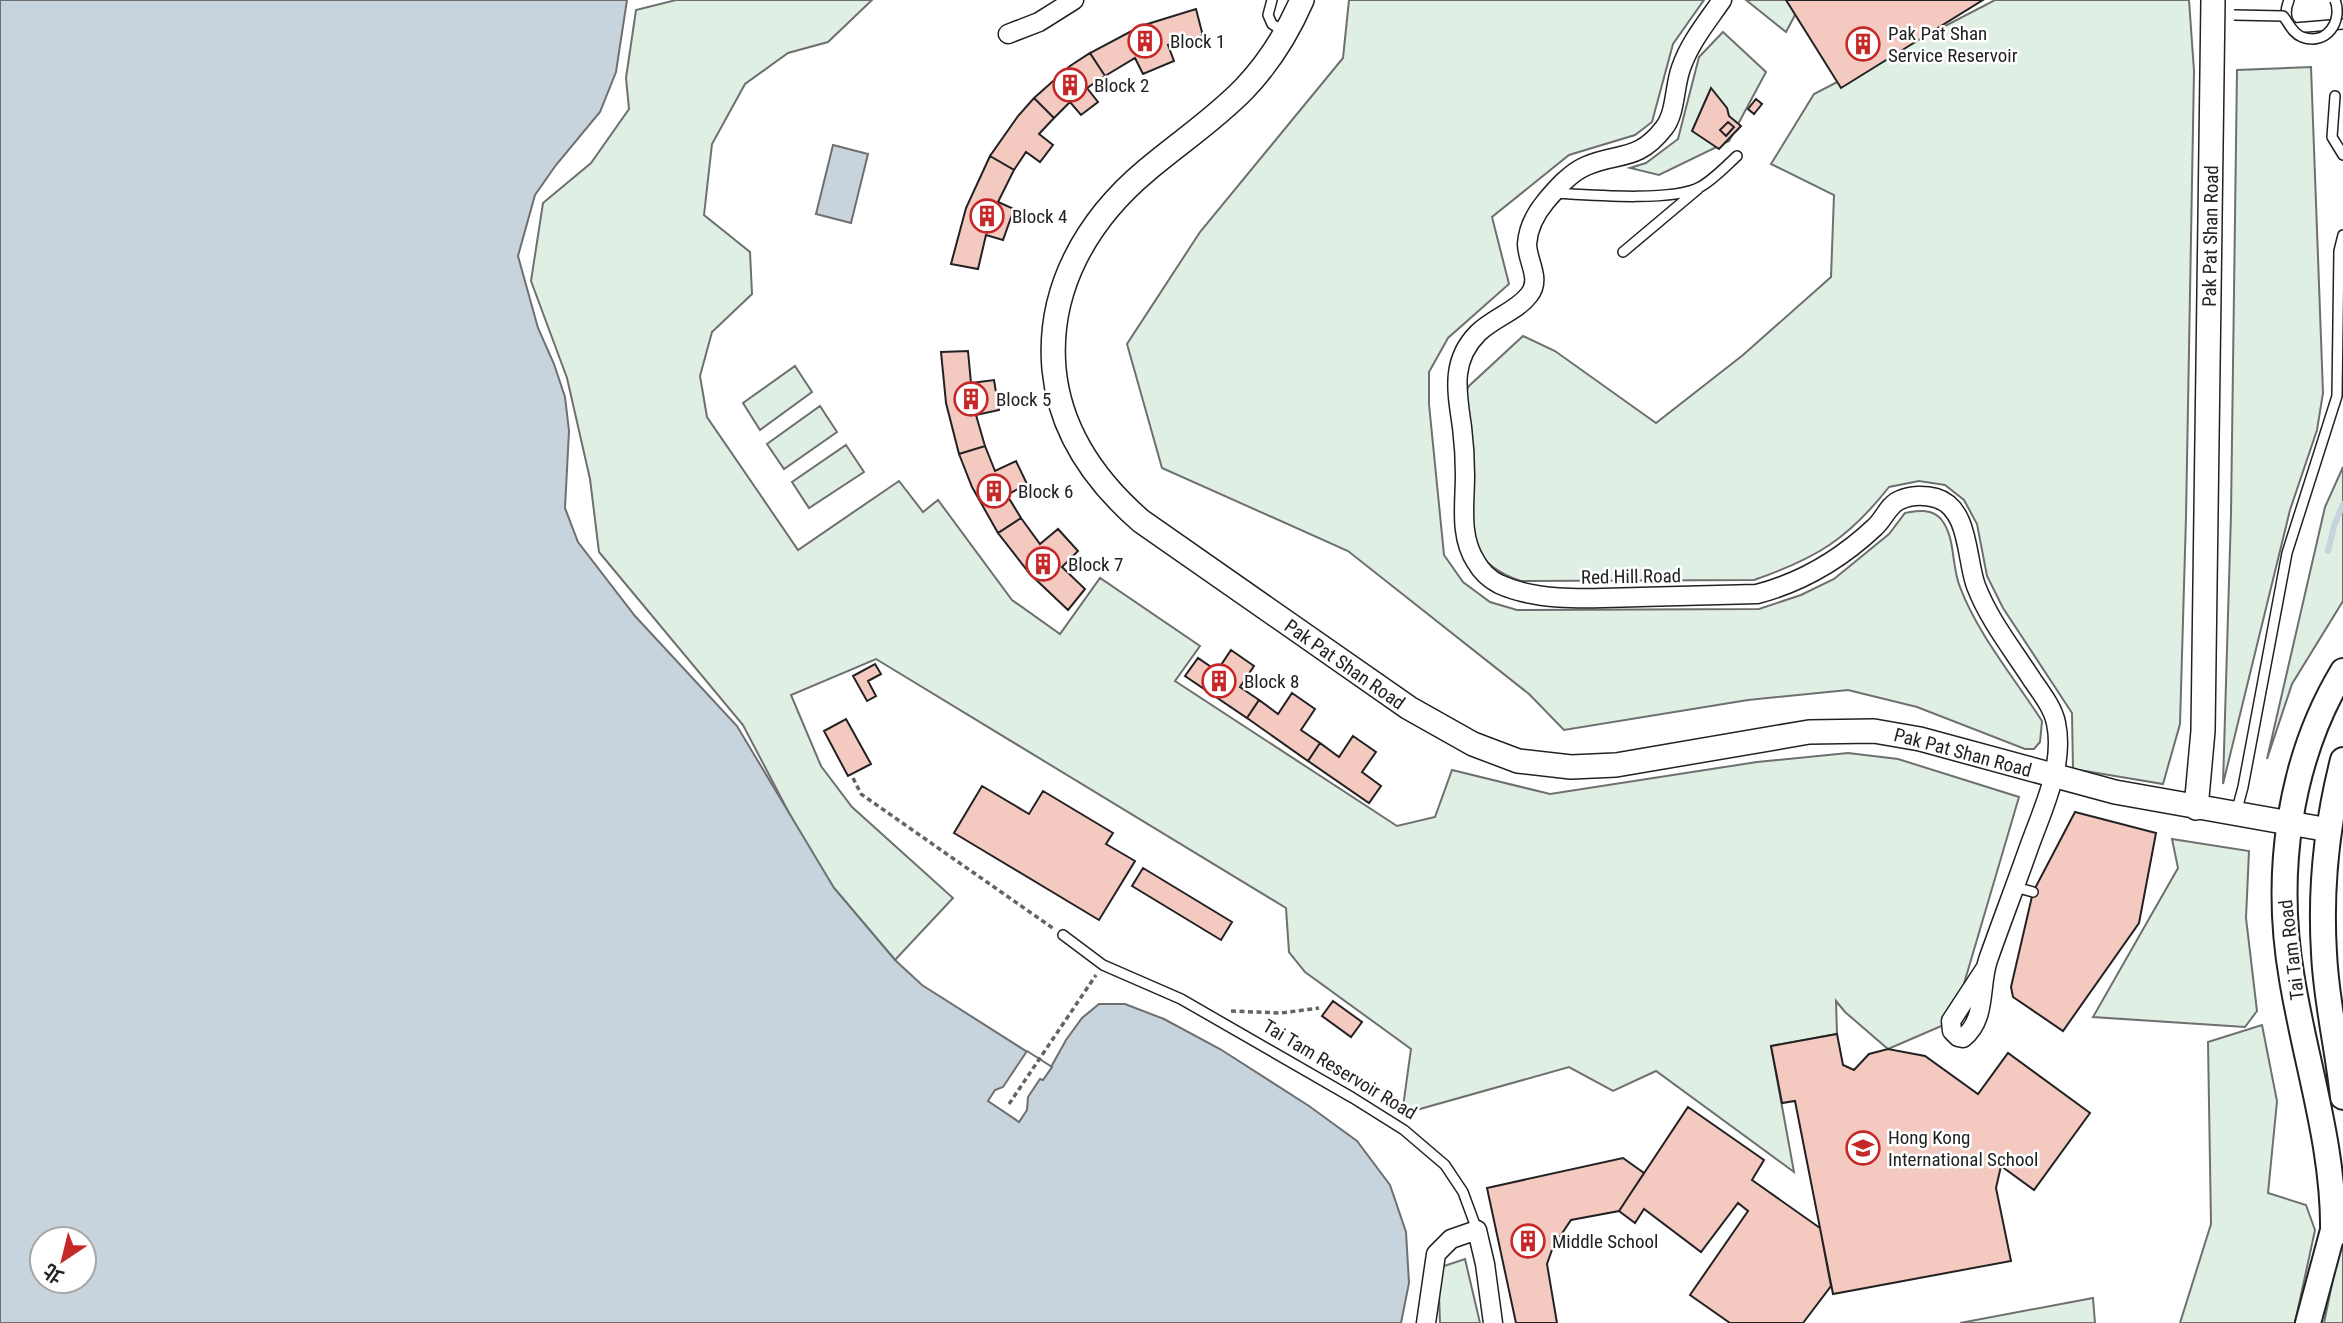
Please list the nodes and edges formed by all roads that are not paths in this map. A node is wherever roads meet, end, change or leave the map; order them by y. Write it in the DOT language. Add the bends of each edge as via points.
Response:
graph roads {
  1 [pos="1074,0"];
  2 [pos="1272,0"];
  3 [pos="1302,0"];
  4 [pos="1722,0"];
  5 [pos="2335,0"];
  6 [pos="2289,1"];
  7 [pos="2220,10"];
  8 [pos="2343,24"];
  9 [pos="1286,33"];
  10 [pos="1008,34"];
  11 [pos="2335,96"];
  12 [pos="2343,155"];
  13 [pos="1737,156"];
  14 [pos="1699,188"];
  15 [pos="1553,193"];
  16 [pos="2343,235"];
  17 [pos="1623,252"];
  18 [pos="2343,671"];
  19 [pos="2343,761"];
  20 [pos="2054,776"];
  21 [pos="2196,808"];
  22 [pos="2235,815"];
  23 [pos="2290,824"];
  24 [pos="2329,830"];
  25 [pos="2015,887"];
  26 [pos="2033,892"];
  27 [pos="1063,935"];
  28 [pos="1985,969"];
  29 [pos="2343,1097"];
  30 [pos="2343,1155"];
  31 [pos="1477,1230"];
  32 [pos="2333,1236"];
  33 [pos="1426,1323"];
  34 [pos="1493,1323"];
  35 [pos="2308,1323"];
  1 -- 10 [label="street" via="1040,22"];
  2 -- 9 [label="lane" via="1268,15 1272,24"];
  3 -- 9 [label="street, Pak Pat Shan Road"];
  4 -- 15 [label="street, Red Hill Road" via="1688,51 1674,91 1671,117 1659,135 1630,155 1579,170"];
  5 -- 7 [label="lane, bridge" via="2339,12 2335,26 2312,39 2296,34 2283,16"];
  6 -- 8 [label="lane" via="2287,19 2294,28"];
  7 -- 21 [label="street, Pak Pat Shan Road" via="2203,731"];
  9 -- 20 [label="street, Pak Pat Shan Road" via="1244,89 1107,209 1067,275 1053,340 1057,385 1071,435 1108,490 1164,539 1409,708 1462,739 1518,761 1593,767 1809,732 1853,730 1894,733"];
  11 -- 12 [label="lane" via="2332,137"];
  13 -- 14 [label="lane"];
  14 -- 15 [label="lane" via="1654,195"];
  14 -- 17 [label="lane"];
  15 -- 20 [label="street, Red Hill Road" via="1529,234 1532,291 1477,334 1457,370 1464,529 1471,554 1483,572 1507,587 1567,598 1757,594 1826,566 1878,525 1897,501 1920,496 1939,499 1959,519 1974,580 1990,615 2055,719"];
  16 -- 22 [label="lane" via="2337,396 2287,553"];
  18 -- 23 [label="main road, Tai Tam Road" via="2310,743"];
  19 -- 24 [label="main road, Tai Tam Road"];
  20 -- 21 [label="street, Pak Pat Shan Road"];
  20 -- 25 [label="street, Red Hill Road"];
  21 -- 22 [label="street, Pak Pat Shan Road"];
  22 -- 23 [label="street, Pak Pat Shan Road"];
  23 -- 24 [label="street, Pak Pat Shan Road"];
  23 -- 32 [label="main road, Tai Tam Road" via="2285,861 2287,941 2325,1139"];
  24 -- 29 [label="main road, Tai Tam Road" via="2324,952"];
  25 -- 26 [label="lane"];
  25 -- 28 [label="street, Red Hill Road"];
  27 -- 31 [label="lane, Tai Tam Reservoir Road" via="1103,965 1181,999 1404,1130 1445,1165 1463,1192"];
  30 -- 32 [label="main road, Tai Tam Road"];
  31 -- 33 [label="street" via="1451,1240 1436,1254"];
  31 -- 34 [label="street, Tai Tam Reservoir Road"];
  32 -- 35 [label="main road, Tai Tam Road"];
}
